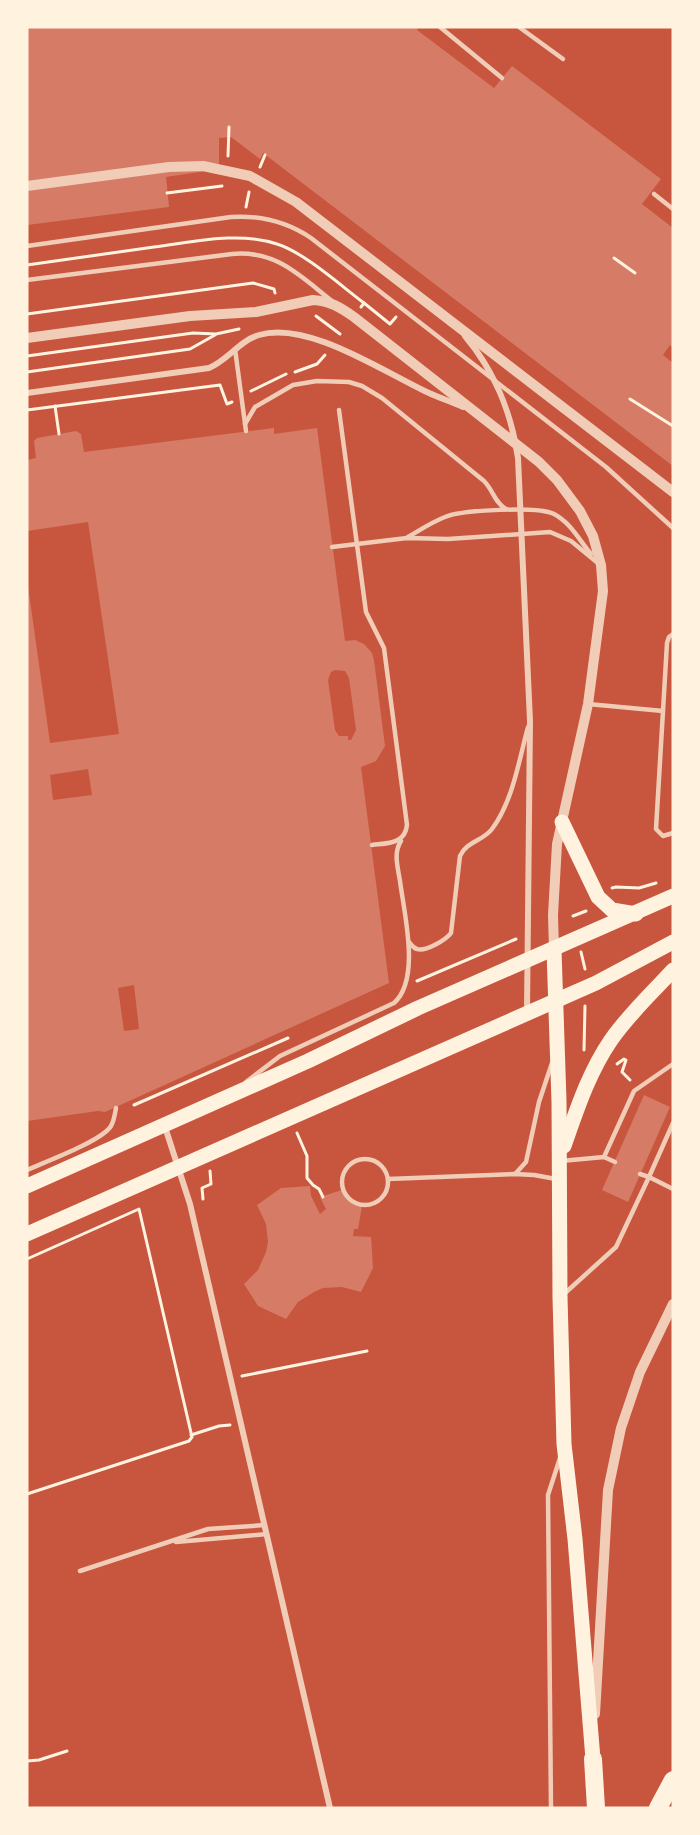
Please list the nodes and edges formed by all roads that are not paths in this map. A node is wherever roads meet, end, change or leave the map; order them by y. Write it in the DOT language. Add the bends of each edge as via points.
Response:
graph roads {
  1 [pos="440,27"];
  2 [pos="519,27"];
  3 [pos="563,59"];
  4 [pos="502,78"];
  5 [pos="27,186"];
  6 [pos="654,194"];
  7 [pos="673,208"];
  8 [pos="27,246"];
  9 [pos="27,280"];
  10 [pos="338,305"];
  11 [pos="453,322"];
  12 [pos="27,338"];
  13 [pos="235,349"];
  14 [pos="27,393"];
  15 [pos="339,410"];
  16 [pos="476,412"];
  17 [pos="245,424"];
  18 [pos="246,431"];
  19 [pos="673,492"];
  20 [pos="506,509"];
  21 [pos="673,528"];
  22 [pos="407,538"];
  23 [pos="357,544"];
  24 [pos="332,547"];
  25 [pos="601,565"];
  26 [pos="673,634"];
  27 [pos="588,704"];
  28 [pos="663,711"];
  29 [pos="530,721"];
  30 [pos="562,822"];
  31 [pos="673,833"];
  32 [pos="404,837"];
  33 [pos="372,845"];
  34 [pos="673,896"];
  35 [pos="636,914"];
  36 [pos="408,941"];
  37 [pos="673,942"];
  38 [pos="554,950"];
  39 [pos="528,961"];
  40 [pos="673,970"];
  41 [pos="555,1001"];
  42 [pos="527,1013"];
  43 [pos="557,1047"];
  44 [pos="673,1064"];
  45 [pos="219,1101"];
  46 [pos="116,1108"];
  47 [pos="673,1124"];
  48 [pos="165,1126"];
  49 [pos="604,1157"];
  50 [pos="560,1159"];
  51 [pos="615,1162"];
  52 [pos="178,1168"];
  53 [pos="27,1170"];
  54 [pos="514,1174"];
  55 [pos="640,1174"];
  56 [pos="649,1177"];
  57 [pos="387,1179"];
  58 [pos="558,1180"];
  59 [pos="27,1186"];
  60 [pos="673,1189"];
  61 [pos="27,1234"];
  62 [pos="560,1297"];
  63 [pos="673,1304"];
  64 [pos="564,1444"];
  65 [pos="265,1525"];
  66 [pos="267,1534"];
  67 [pos="170,1542"];
  68 [pos="80,1571"];
  69 [pos="592,1759"];
  70 [pos="673,1780"];
  71 [pos="330,1808"];
  72 [pos="551,1808"];
  73 [pos="596,1808"];
  74 [pos="658,1808"];
  1 -- 4 [label="lane"];
  2 -- 3 [label="lane"];
  5 -- 11 [label="street" via="169,167 203,166 250,176 296,202"];
  6 -- 7 [label="lane"];
  8 -- 21 [label="lane" via="244,216 295,228 606,467"];
  9 -- 10 [label="lane" via="255,254 291,268"];
  10 -- 12 [label="street" via="313,300 247,313 190,316"];
  10 -- 16 [label="street"];
  11 -- 19 [label="street"];
  11 -- 29 [label="street" via="493,376 510,416 518,458"];
  13 -- 14 [label="street" via="207,369"];
  13 -- 16 [label="street" via="261,334 297,334 369,361"];
  13 -- 17 [label="lane"];
  15 -- 23 [label="lane"];
  16 -- 25 [label="street" via="557,480 589,528"];
  17 -- 18 [label="lane"];
  17 -- 20 [label="lane" via="255,407 293,385 334,380 362,386 484,481"];
  20 -- 22 [label="lane" via="446,516"];
  20 -- 25 [label="lane" via="541,510 557,515"];
  22 -- 23 [label="lane"];
  22 -- 25 [label="lane" via="550,532 571,541"];
  23 -- 24 [label="lane"];
  23 -- 32 [label="lane" via="366,612 384,648 407,825"];
  25 -- 27 [label="street" via="603,591"];
  26 -- 28 [label="lane" via="667,643"];
  27 -- 28 [label="lane"];
  27 -- 30 [label="street"];
  28 -- 31 [label="lane" via="656,829 663,836"];
  29 -- 36 [label="lane" via="505,807 491,830 466,846 460,856 451,933 422,950"];
  29 -- 39 [label="street"];
  30 -- 35 [label="main road" via="598,897 612,910"];
  30 -- 38 [label="street" via="557,844"];
  32 -- 33 [label="lane" via="393,843"];
  32 -- 36 [label="lane" via="396,855"];
  34 -- 35 [label="main road"];
  35 -- 38 [label="main road"];
  36 -- 45 [label="lane" via="405,986 394,1003 280,1056"];
  37 -- 41 [label="main road"];
  38 -- 39 [label="main road"];
  38 -- 41 [label="main road"];
  39 -- 42 [label="street"];
  39 -- 45 [label="main road"];
  40 -- 50 [label="main road" via="625,1021 597,1061"];
  41 -- 42 [label="main road"];
  41 -- 43 [label="main road"];
  42 -- 52 [label="main road"];
  43 -- 50 [label="main road"];
  43 -- 54 [label="lane" via="539,1102 526,1162"];
  44 -- 49 [label="lane" via="634,1091"];
  45 -- 48 [label="main road"];
  46 -- 53 [label="lane" via="106,1131"];
  47 -- 56 [label="lane"];
  48 -- 52 [label="street"];
  48 -- 59 [label="main road"];
  49 -- 50 [label="lane"];
  49 -- 51 [label="lane"];
  50 -- 58 [label="main road"];
  52 -- 61 [label="main road"];
  52 -- 65 [label="street" via="190,1204"];
  54 -- 57 [label="lane"];
  54 -- 58 [label="lane"];
  55 -- 56 [label="lane"];
  56 -- 60 [label="lane"];
  56 -- 62 [label="lane" via="616,1247"];
  57 -- 57 [label="lane" via="386,1191 373,1204 358,1204 343,1188 344,1173 361,1160 381,1166"];
  58 -- 62 [label="main road"];
  62 -- 64 [label="main road"];
  63 -- 69 [label="street" via="640,1372 621,1428 608,1490"];
  64 -- 69 [label="main road"];
  64 -- 72 [label="lane" via="548,1495"];
  65 -- 66 [label="street"];
  65 -- 67 [label="lane" via="208,1529"];
  66 -- 67 [label="lane"];
  66 -- 71 [label="street"];
  67 -- 68 [label="lane"];
  69 -- 73 [label="highway"];
  70 -- 74 [label="highway"];
}
